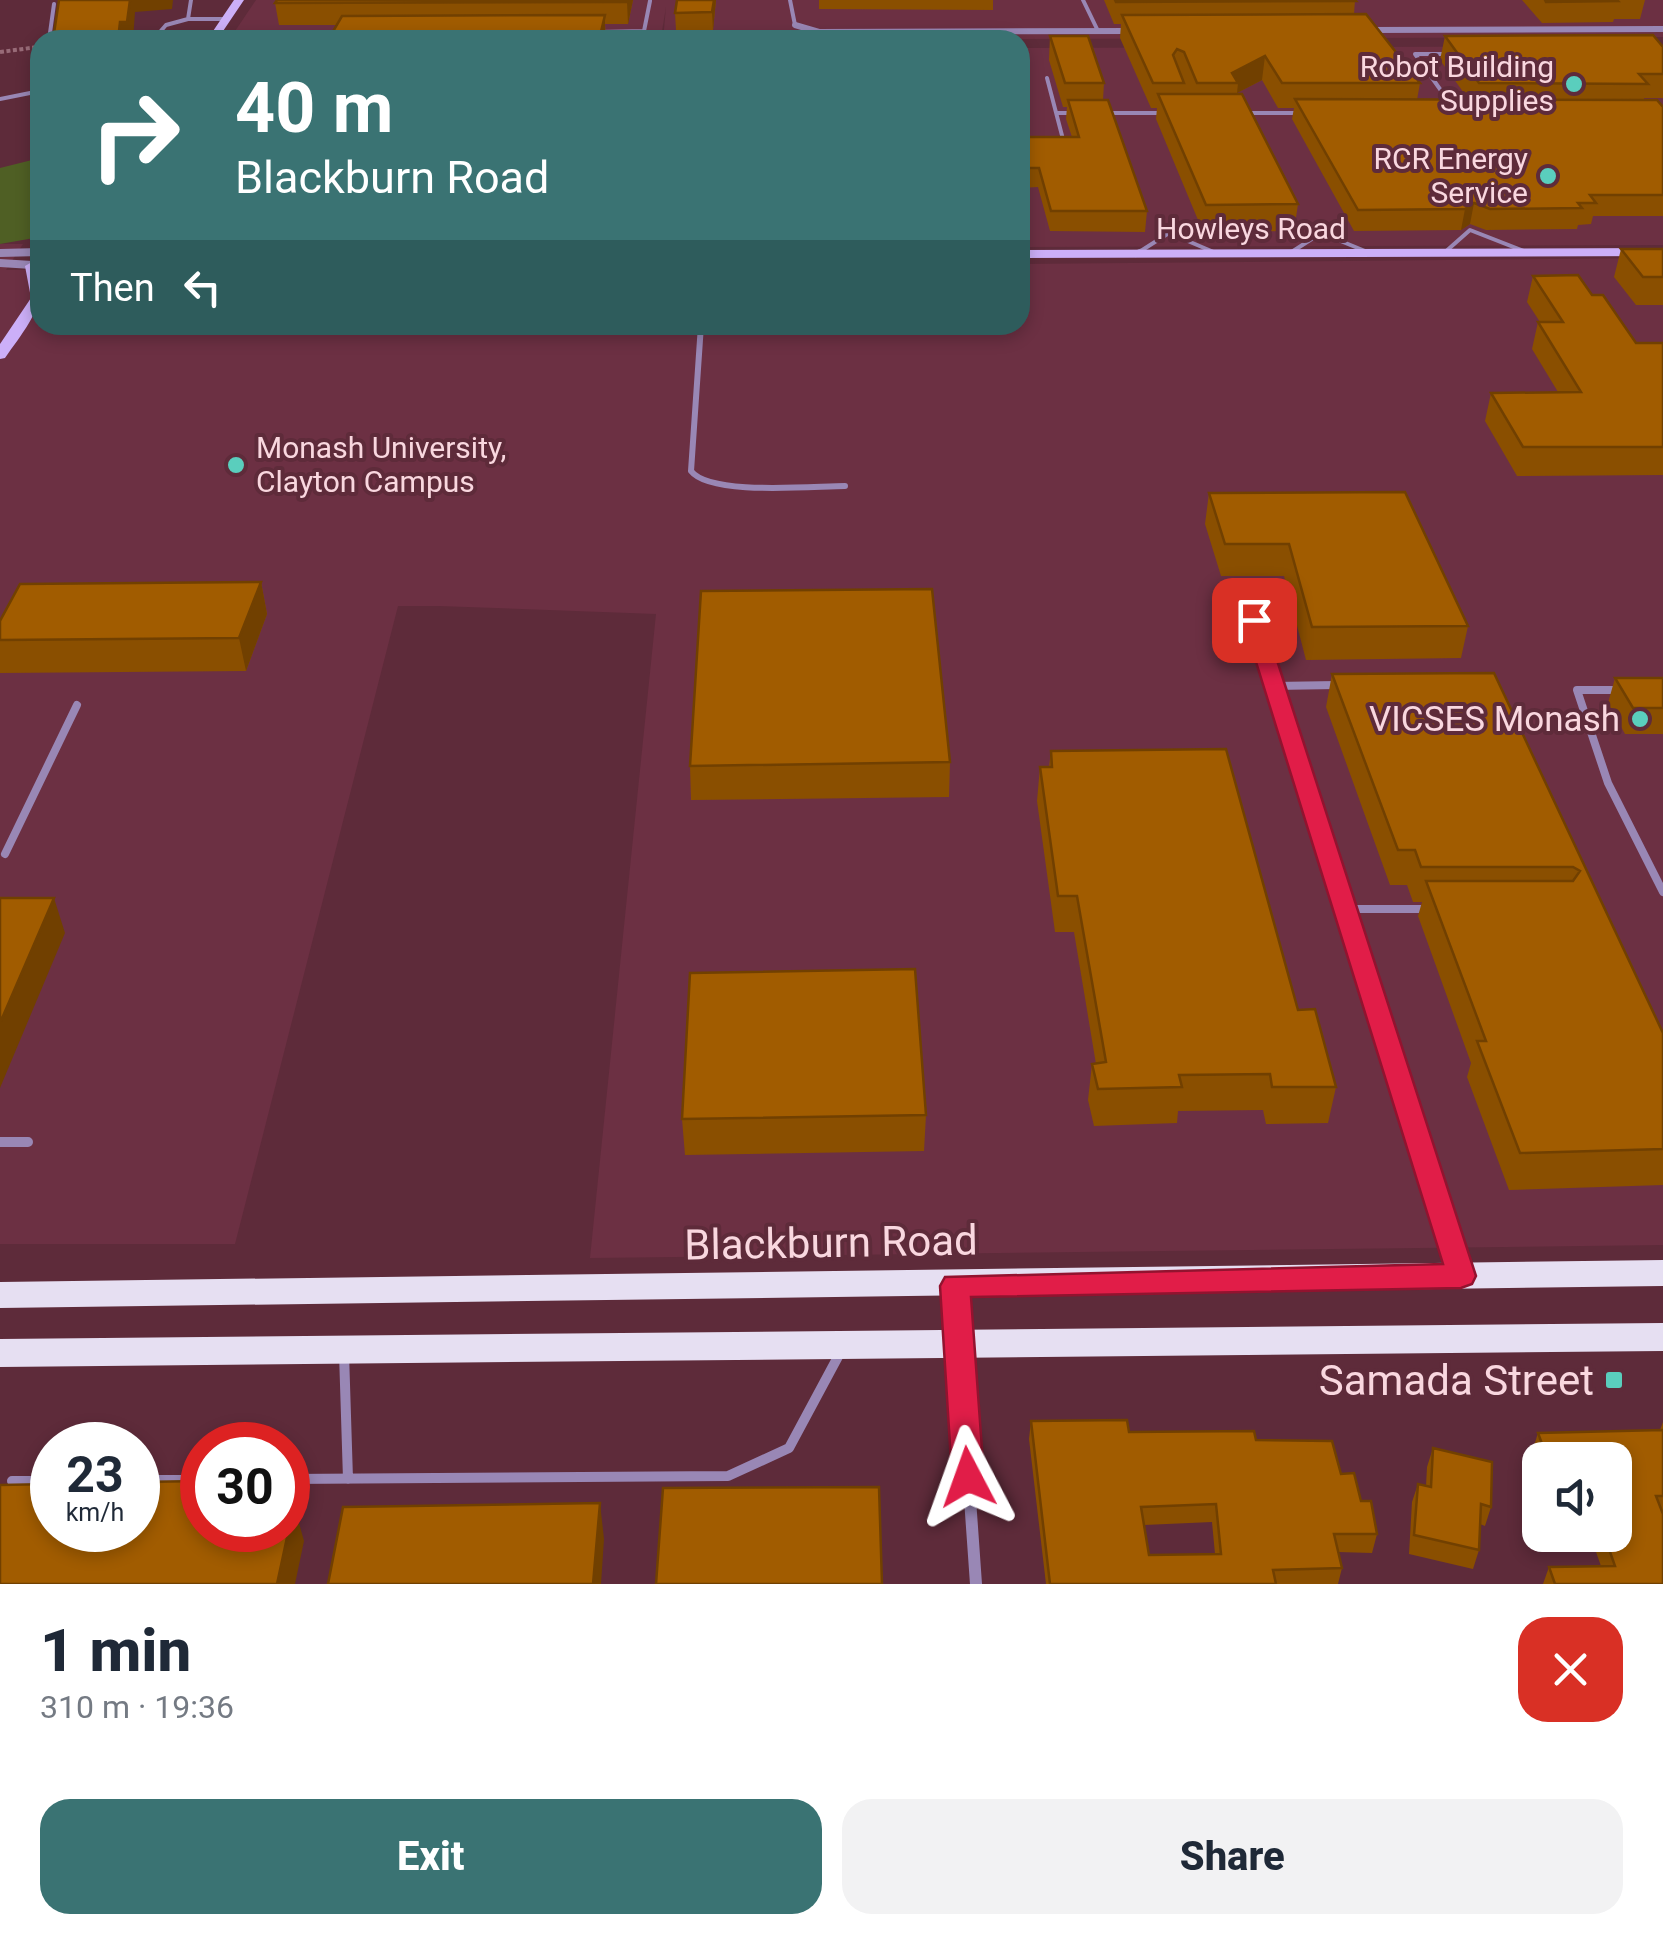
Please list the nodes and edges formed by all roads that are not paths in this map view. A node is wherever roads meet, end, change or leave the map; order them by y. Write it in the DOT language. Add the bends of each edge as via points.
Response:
graph roads {
  1 [pos="191,0"];
  2 [pos="239,0"];
  3 [pos="790,0"];
  4 [pos="1083,0"];
  5 [pos="650,1"];
  6 [pos="54,4"];
  7 [pos="188,19"];
  8 [pos="226,19"];
  9 [pos="795,26"];
  10 [pos="1663,29"];
  11 [pos="50,30"];
  12 [pos="162,30"];
  13 [pos="219,30"];
  14 [pos="644,30"];
  15 [pos="811,30"];
  16 [pos="1356,30"];
  17 [pos="1030,31"];
  18 [pos="1098,31"];
  19 [pos="1134,31"];
  20 [pos="1455,54"];
  21 [pos="1047,78"];
  22 [pos="30,93"];
  23 [pos="0,99"];
  24 [pos="1057,113"];
  25 [pos="1076,113"];
  26 [pos="1095,113"];
  27 [pos="1171,113"];
  28 [pos="1228,113"];
  29 [pos="1305,113"];
  30 [pos="1438,113"];
  31 [pos="1066,152"];
  32 [pos="1663,252"];
  33 [pos="0,253"];
  34 [pos="1444,253"];
  35 [pos="1528,253"];
  36 [pos="1030,254"];
  37 [pos="1136,254"];
  38 [pos="1218,254"];
  39 [pos="30,259"];
  40 [pos="30,261"];
  41 [pos="0,263"];
  42 [pos="30,310"];
  43 [pos="700,335"];
  44 [pos="0,354"];
  45 [pos="845,486"];
  46 [pos="1243,588"];
  47 [pos="1353,685"];
  48 [pos="1274,686"];
  49 [pos="1628,690"];
  50 [pos="77,705"];
  51 [pos="5,854"];
  52 [pos="1663,892"];
  53 [pos="1345,909"];
  54 [pos="1444,909"];
  55 [pos="0,1142"];
  56 [pos="28,1142"];
  57 [pos="1663,1273"];
  58 [pos="1461,1276"];
  59 [pos="955,1286"];
  60 [pos="0,1296"];
  61 [pos="1663,1338"];
  62 [pos="958,1344"];
  63 [pos="844,1345"];
  64 [pos="344,1350"];
  65 [pos="0,1353"];
  66 [pos="310,1479"];
  67 [pos="348,1479"];
  68 [pos="12,1482"];
  69 [pos="30,1482"];
  70 [pos="976,1584"];
  1 -- 7 [label="lane"];
  2 -- 8 [label="street"];
  3 -- 9 [label="lane"];
  4 -- 18 [label="lane"];
  5 -- 14 [label="lane"];
  6 -- 11 [label="lane"];
  7 -- 8 [label="lane"];
  7 -- 12 [label="lane"];
  8 -- 13 [label="street"];
  9 -- 15 [label="street"];
  10 -- 16 [label="street"];
  17 -- 18 [label="street"];
  18 -- 19 [label="street"];
  20 -- 30 [label="lane" via="1416,54 1457,113"];
  21 -- 24 [label="lane"];
  22 -- 23 [label="lane"];
  24 -- 25 [label="lane"];
  24 -- 31 [label="lane"];
  26 -- 27 [label="lane"];
  28 -- 29 [label="lane"];
  32 -- 35 [label="street, Howleys Road"];
  33 -- 39 [label="street"];
  34 -- 35 [label="street, Howleys Road"];
  34 -- 35 [label="lane" via="1470,230"];
  34 -- 38 [label="street, Howleys Road"];
  36 -- 37 [label="street, Howleys Road"];
  37 -- 38 [label="street, Howleys Road"];
  37 -- 38 [label="lane" via="1170,233"];
  40 -- 41 [label="street"];
  42 -- 44 [label="street"];
  43 -- 45 [label="lane" via="695,477 724,486"];
  46 -- 48 [label="lane"];
  47 -- 48 [label="lane"];
  48 -- 53 [label="lane"];
  49 -- 52 [label="lane" via="1577,690 1608,783"];
  50 -- 51 [label="lane"];
  53 -- 54 [label="lane"];
  53 -- 58 [label="lane"];
  55 -- 56 [label="lane"];
  57 -- 58 [label="main road, Blackburn Road"];
  58 -- 59 [label="main road, Blackburn Road"];
  59 -- 60 [label="main road, Blackburn Road"];
  59 -- 62 [label="street"];
  61 -- 62 [label="main road"];
  62 -- 63 [label="main road"];
  62 -- 70 [label="street"];
  63 -- 64 [label="main road"];
  63 -- 67 [label="lane" via="789,1448 728,1476"];
  64 -- 65 [label="main road"];
  64 -- 67 [label="lane"];
  66 -- 67 [label="lane"];
  68 -- 69 [label="lane"];
}
